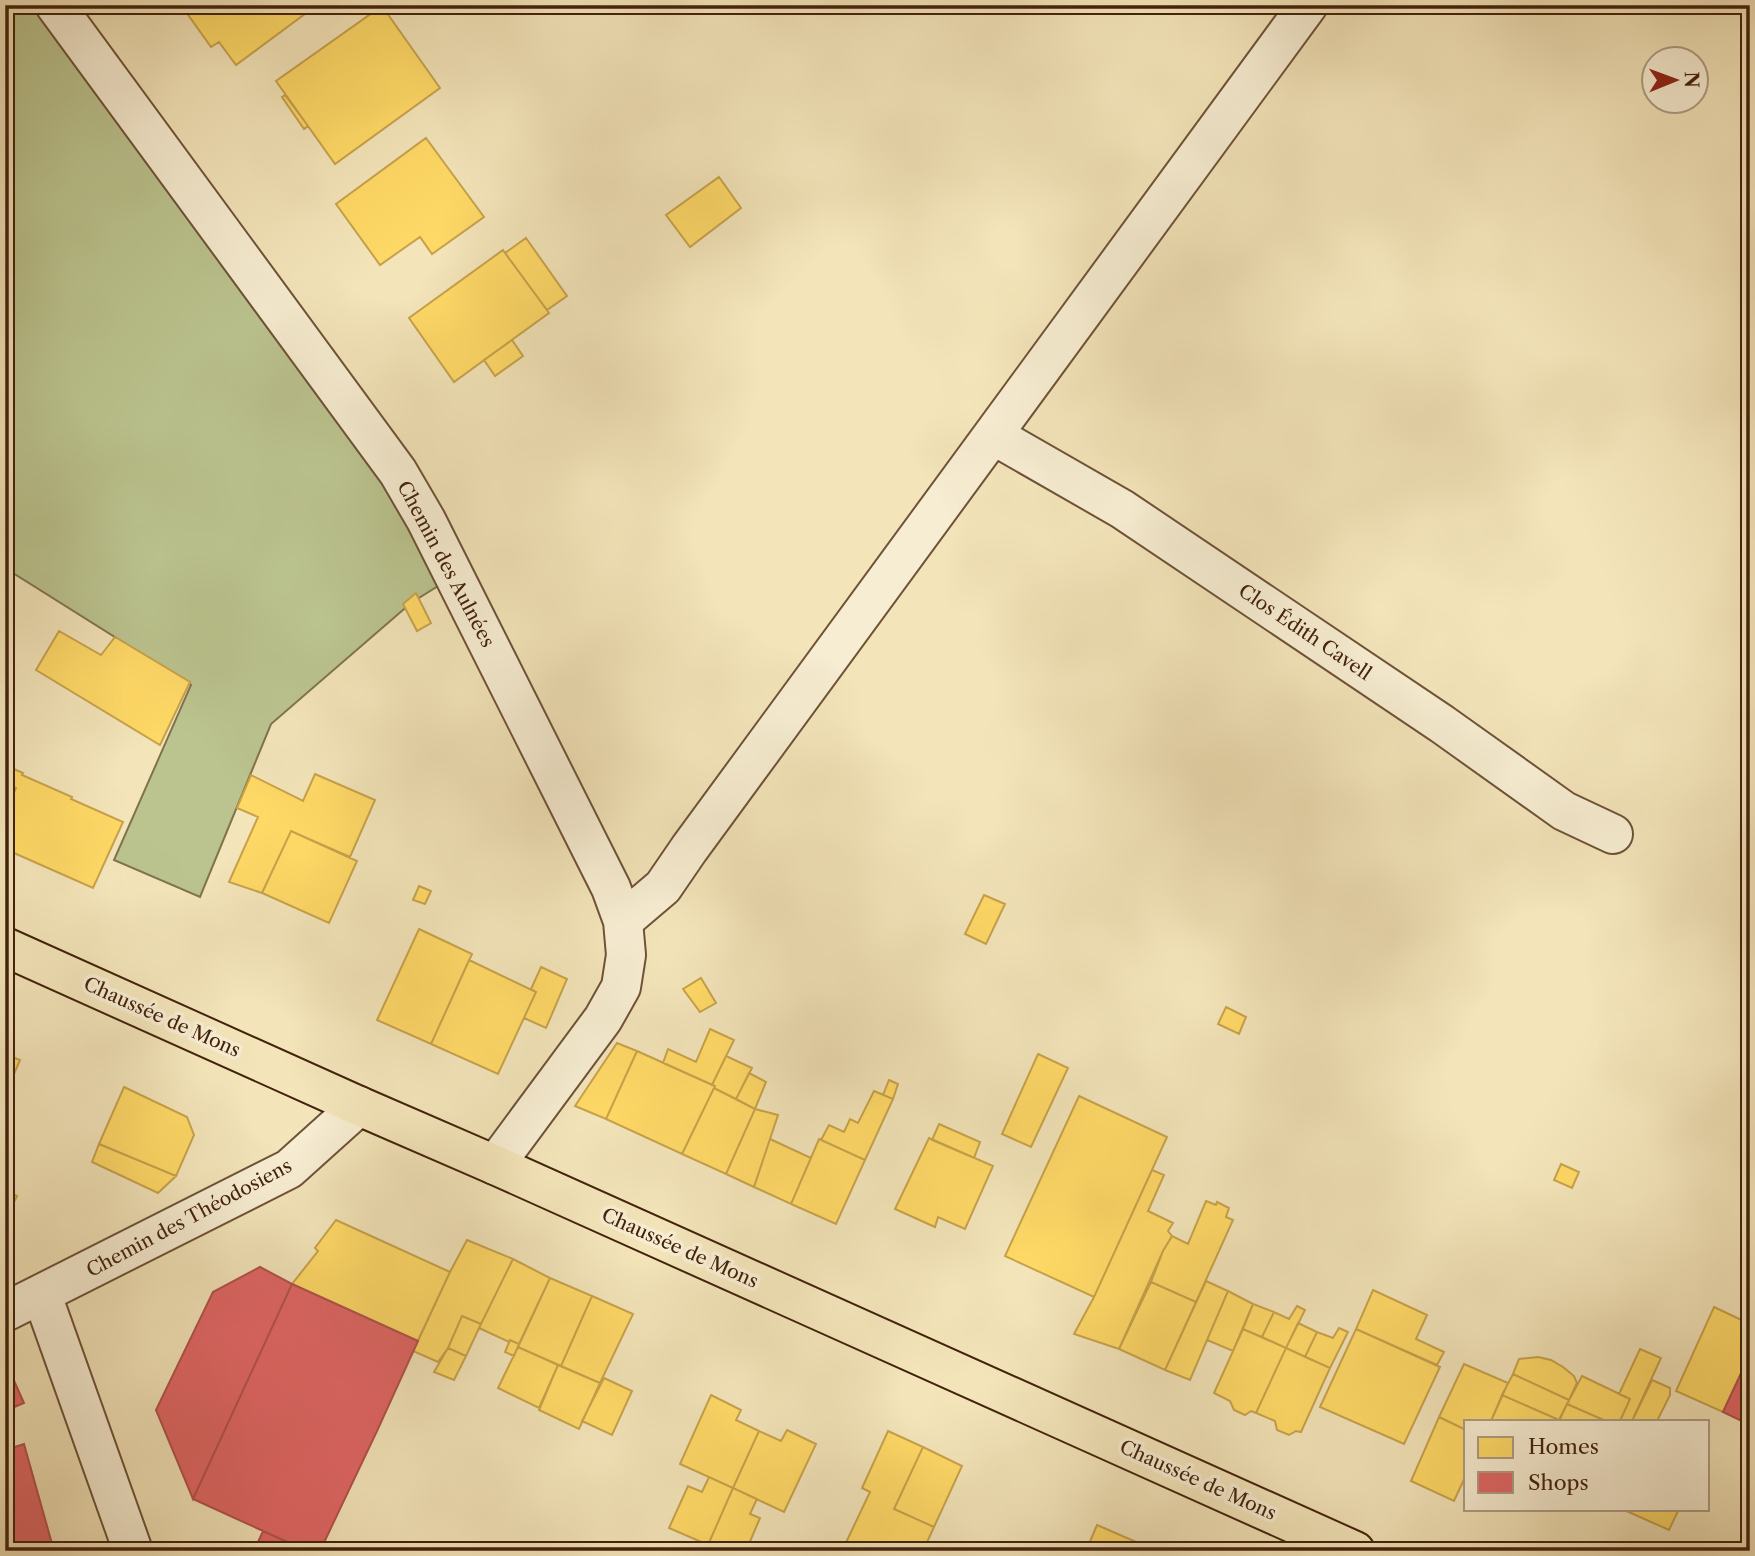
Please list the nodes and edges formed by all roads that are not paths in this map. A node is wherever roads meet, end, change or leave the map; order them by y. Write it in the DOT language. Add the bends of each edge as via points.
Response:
graph roads {
  1 [pos="55,5"];
  2 [pos="1308,5"];
  3 [pos="993,435"];
  4 [pos="1613,834"];
  5 [pos="623,921"];
  6 [pos="5,947"];
  7 [pos="359,1106"];
  8 [pos="495,1165"];
  9 [pos="42,1295"];
  10 [pos="5,1312"];
  11 [pos="133,1551"];
  12 [pos="1354,1551"];
  1 -- 5 [label="street, Chemin des Aulnées" via="398,472 605,875"];
  2 -- 3 [label="street"];
  3 -- 4 [label="street, Clos Édith Cavell" via="1122,509 1564,811"];
  3 -- 5 [label="street" via="663,887"];
  5 -- 8 [label="street, Chemin des Aulnées" via="626,955 621,987 603,1019"];
  6 -- 7 [label="main road, Chaussée de Mons"];
  7 -- 8 [label="main road, Chaussée de Mons"];
  7 -- 9 [label="street, Chemin des Théodosiens" via="289,1169"];
  8 -- 12 [label="main road, Chaussée de Mons"];
  9 -- 10 [label="street, Chemin des Théodosiens"];
  9 -- 11 [label="street"];
}
